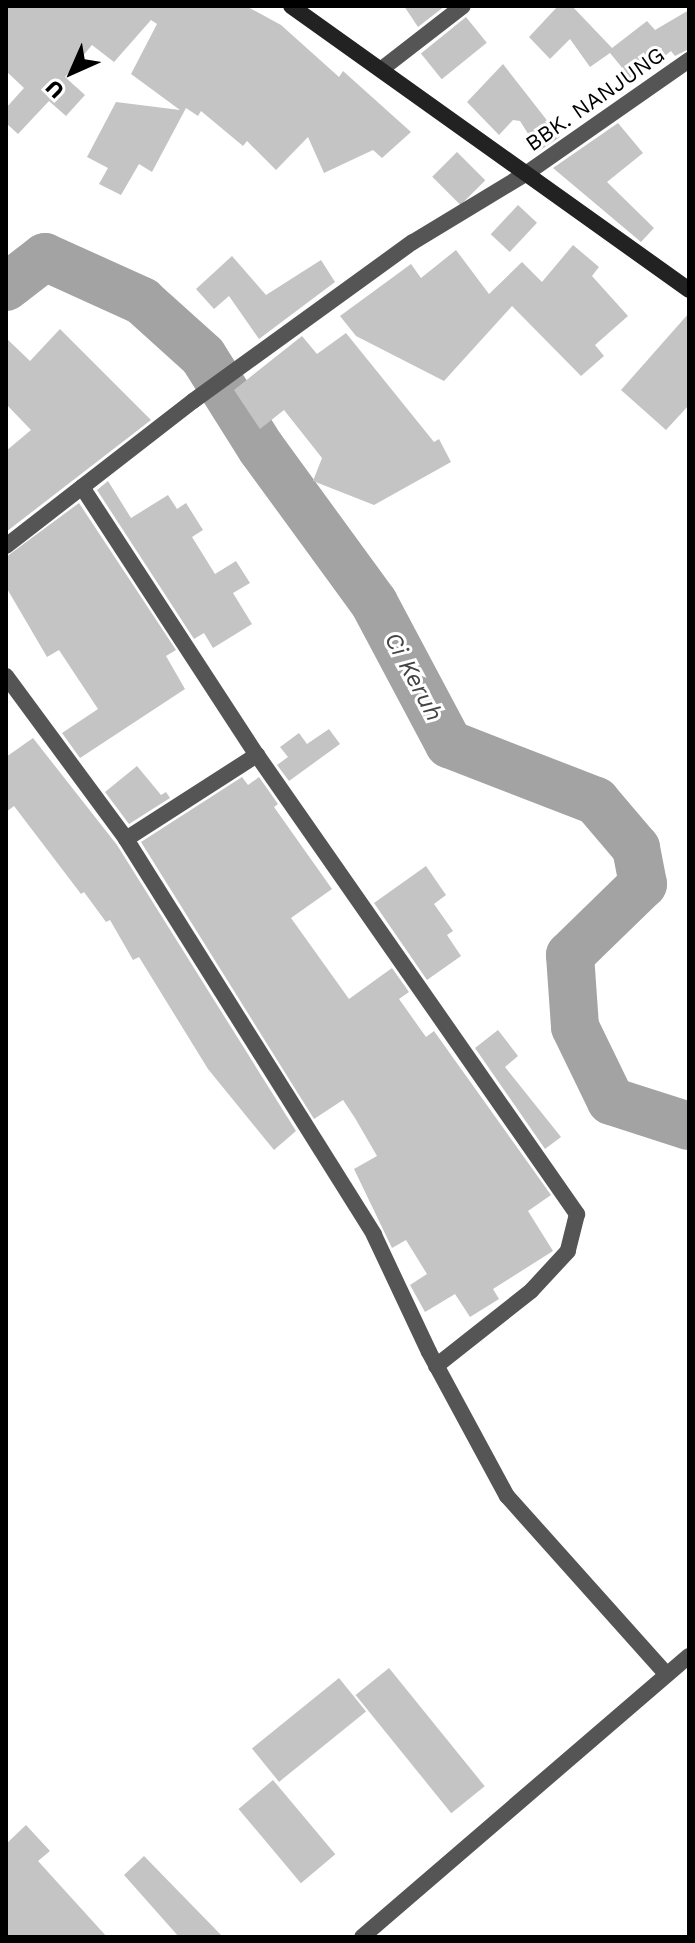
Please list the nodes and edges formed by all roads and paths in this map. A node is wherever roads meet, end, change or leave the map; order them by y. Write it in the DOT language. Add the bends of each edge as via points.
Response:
graph roads {
  1 [pos="291,6"];
  2 [pos="463,6"];
  3 [pos="689,60"];
  4 [pos="383,68"];
  5 [pos="527,173"];
  6 [pos="689,290"];
  7 [pos="82,487"];
  8 [pos="6,546"];
  9 [pos="6,676"];
  10 [pos="257,755"];
  11 [pos="126,839"];
  12 [pos="436,1366"];
  13 [pos="689,1656"];
  14 [pos="665,1673"];
  15 [pos="362,1937"];
  1 -- 4 [label="main road"];
  2 -- 4 [label="street"];
  3 -- 5 [label="street, BBK. NANJUNG"];
  4 -- 5 [label="main road"];
  5 -- 6 [label="main road"];
  5 -- 7 [label="street, BBK. NANJUNG" via="413,242"];
  7 -- 8 [label="street, BBK. NANJUNG"];
  7 -- 10 [label="street"];
  9 -- 11 [label="street"];
  10 -- 11 [label="street"];
  10 -- 12 [label="street" via="577,1214 568,1251 531,1291"];
  11 -- 12 [label="street" via="374,1235"];
  12 -- 14 [label="street" via="507,1496"];
  13 -- 14 [label="street"];
  14 -- 15 [label="street"];
}
